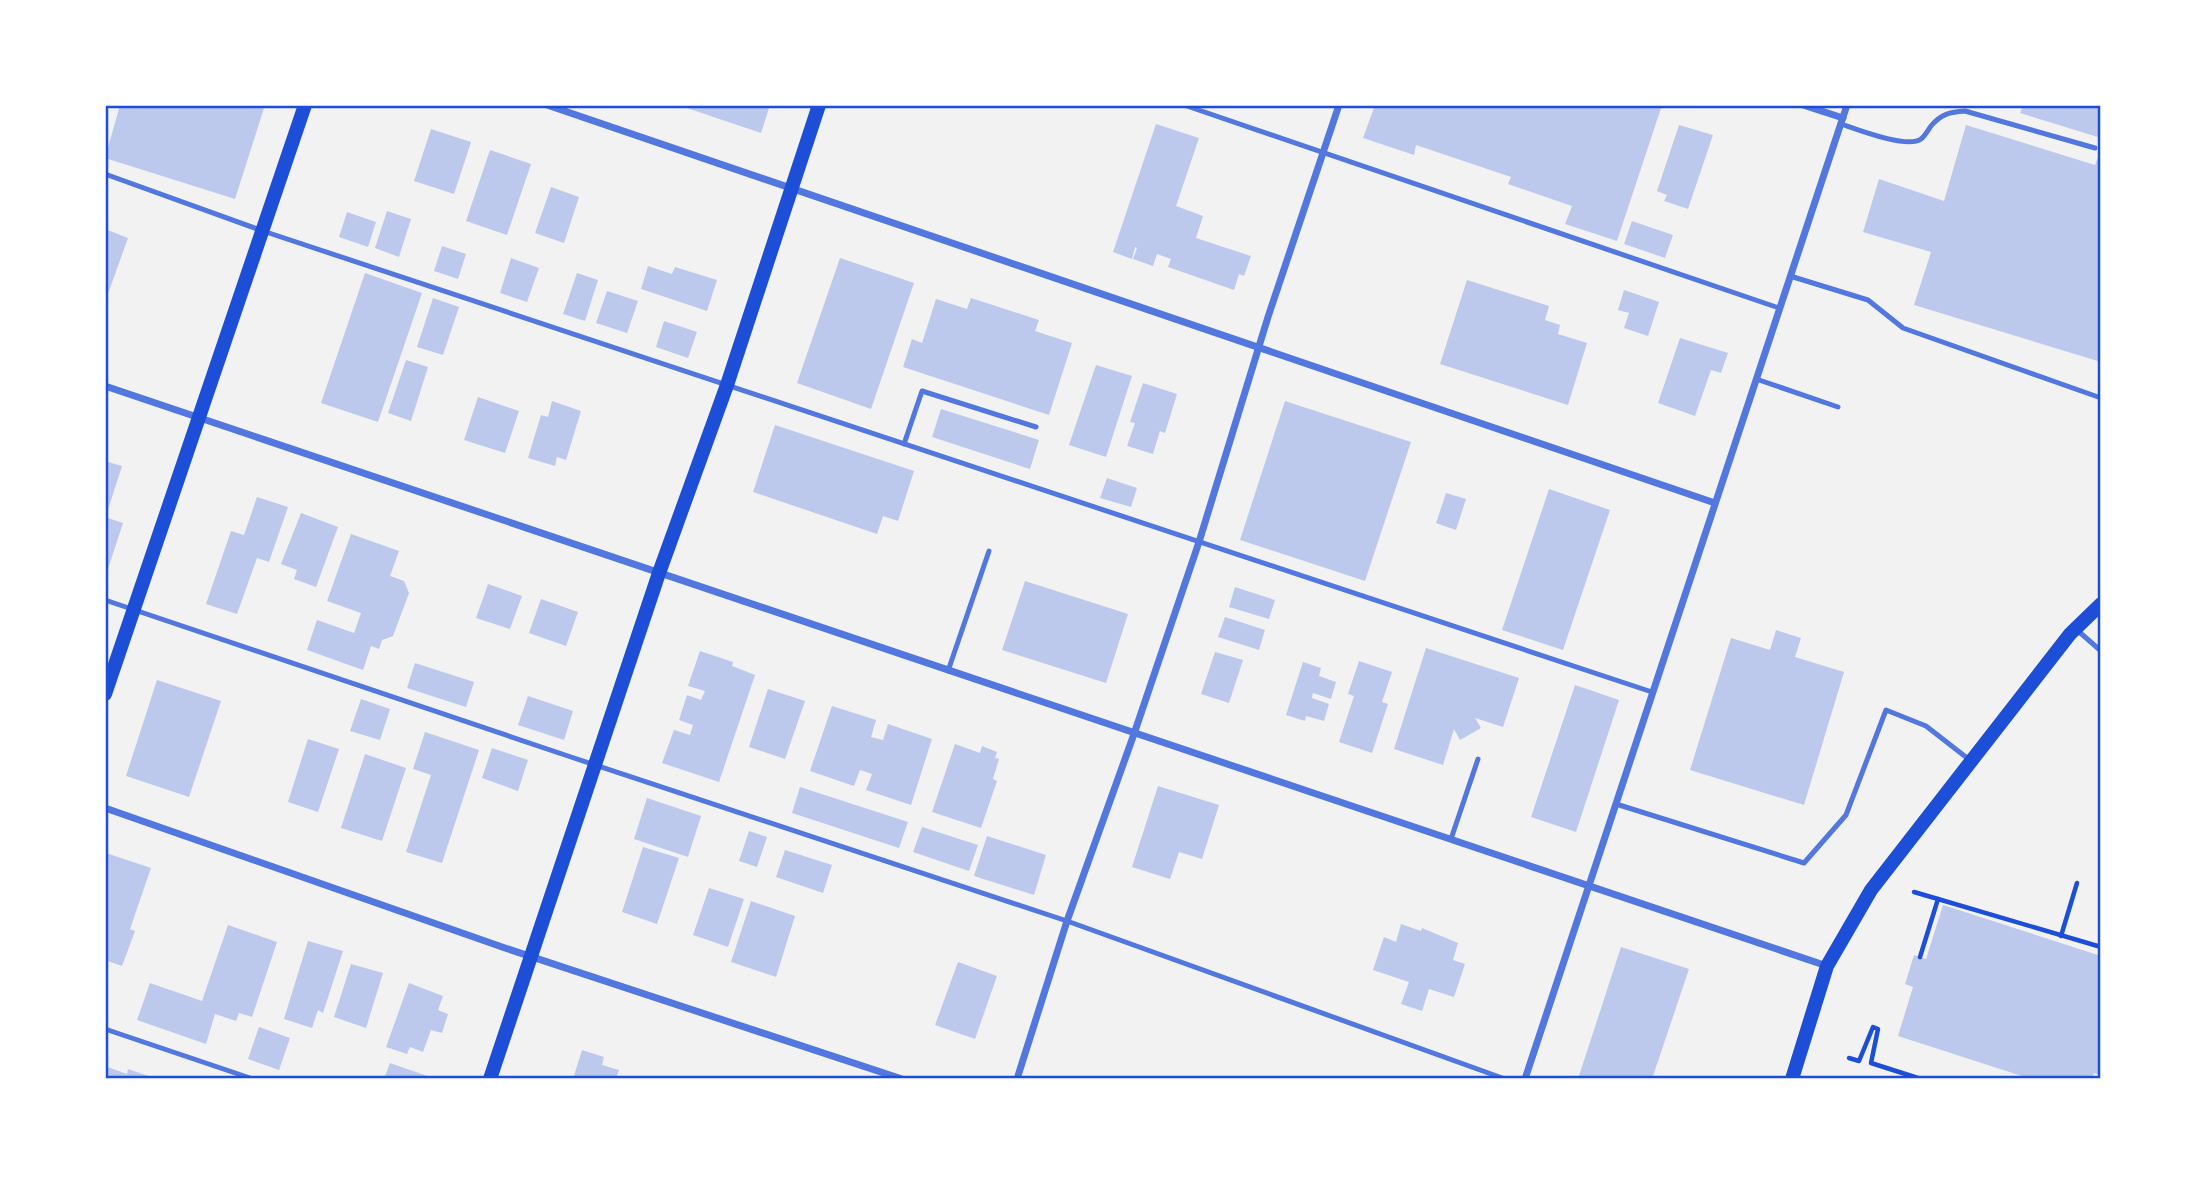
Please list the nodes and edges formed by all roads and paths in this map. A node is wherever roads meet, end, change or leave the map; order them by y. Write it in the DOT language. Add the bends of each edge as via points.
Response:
graph roads {
  1 [pos="305,105"];
  2 [pos="547,105"];
  3 [pos="819,105"];
  4 [pos="1184,105"];
  5 [pos="1339,105"];
  6 [pos="1803,105"];
  7 [pos="1847,105"];
  8 [pos="1842,121"];
  9 [pos="2095,148"];
  10 [pos="1323,153"];
  11 [pos="105,174"];
  12 [pos="792,187"];
  13 [pos="263,231"];
  14 [pos="1790,276"];
  15 [pos="1779,308"];
  16 [pos="1259,348"];
  17 [pos="1756,379"];
  18 [pos="105,386"];
  19 [pos="727,386"];
  20 [pos="2101,398"];
  21 [pos="1838,407"];
  22 [pos="200,417"];
  23 [pos="1036,427"];
  24 [pos="904,444"];
  25 [pos="1715,503"];
  26 [pos="1199,542"];
  27 [pos="989,551"];
  28 [pos="659,573"];
  29 [pos="105,600"];
  30 [pos="2101,604"];
  31 [pos="133,609"];
  32 [pos="2076,629"];
  33 [pos="2101,651"];
  34 [pos="948,671"];
  35 [pos="1652,692"];
  36 [pos="105,694"];
  37 [pos="1134,734"];
  38 [pos="1478,759"];
  39 [pos="1973,762"];
  40 [pos="595,765"];
  41 [pos="1616,804"];
  42 [pos="105,808"];
  43 [pos="1451,839"];
  44 [pos="2077,883"];
  45 [pos="1590,885"];
  46 [pos="1914,892"];
  47 [pos="1938,899"];
  48 [pos="1067,921"];
  49 [pos="2061,936"];
  50 [pos="2101,947"];
  51 [pos="532,956"];
  52 [pos="1920,957"];
  53 [pos="1827,966"];
  54 [pos="105,1029"];
  55 [pos="1849,1058"];
  56 [pos="253,1079"];
  57 [pos="490,1079"];
  58 [pos="902,1079"];
  59 [pos="1017,1079"];
  60 [pos="1505,1079"];
  61 [pos="1525,1079"];
  62 [pos="1792,1079"];
  63 [pos="1921,1079"];
  1 -- 13 [label="main road"];
  2 -- 12 [label="street"];
  3 -- 12 [label="main road"];
  4 -- 10 [label="lane"];
  5 -- 10 [label="street"];
  6 -- 8 [label="street"];
  7 -- 8 [label="street"];
  8 -- 9 [label="lane" via="1877,136 1911,142 1920,140 1947,113 1965,111"];
  8 -- 14 [label="street"];
  10 -- 15 [label="lane"];
  10 -- 16 [label="street"];
  11 -- 13 [label="lane"];
  12 -- 16 [label="street"];
  12 -- 19 [label="main road"];
  13 -- 19 [label="lane"];
  13 -- 22 [label="main road"];
  14 -- 15 [label="street"];
  14 -- 20 [label="lane" via="1868,300 1903,328"];
  15 -- 17 [label="street"];
  16 -- 25 [label="street"];
  16 -- 26 [label="street"];
  17 -- 21 [label="lane"];
  17 -- 25 [label="street"];
  18 -- 22 [label="street"];
  19 -- 24 [label="lane"];
  19 -- 28 [label="main road"];
  22 -- 28 [label="street"];
  22 -- 31 [label="main road"];
  23 -- 24 [label="lane" via="922,391"];
  24 -- 26 [label="lane"];
  25 -- 35 [label="street"];
  26 -- 35 [label="lane"];
  26 -- 37 [label="street"];
  27 -- 34 [label="lane"];
  28 -- 34 [label="street"];
  28 -- 40 [label="main road"];
  29 -- 31 [label="lane"];
  30 -- 32 [label="main road"];
  31 -- 36 [label="main road"];
  31 -- 40 [label="lane"];
  32 -- 33 [label="lane"];
  32 -- 39 [label="main road"];
  34 -- 37 [label="street"];
  35 -- 41 [label="street"];
  37 -- 43 [label="street"];
  37 -- 48 [label="street"];
  38 -- 43 [label="lane"];
  39 -- 41 [label="lane" via="1926,726 1886,710 1846,815 1804,863"];
  39 -- 53 [label="main road" via="1871,891"];
  40 -- 48 [label="lane"];
  40 -- 51 [label="main road"];
  41 -- 45 [label="street"];
  42 -- 51 [label="street"];
  43 -- 45 [label="street"];
  44 -- 49 [label="path"];
  45 -- 53 [label="street"];
  45 -- 61 [label="street"];
  46 -- 47 [label="path"];
  47 -- 49 [label="path"];
  47 -- 52 [label="path"];
  48 -- 59 [label="street"];
  48 -- 60 [label="lane"];
  49 -- 50 [label="path"];
  51 -- 57 [label="main road"];
  51 -- 58 [label="street"];
  53 -- 62 [label="main road"];
  54 -- 56 [label="lane"];
  55 -- 63 [label="path" via="1859,1061 1873,1027 1878,1029 1871,1063"];
}
